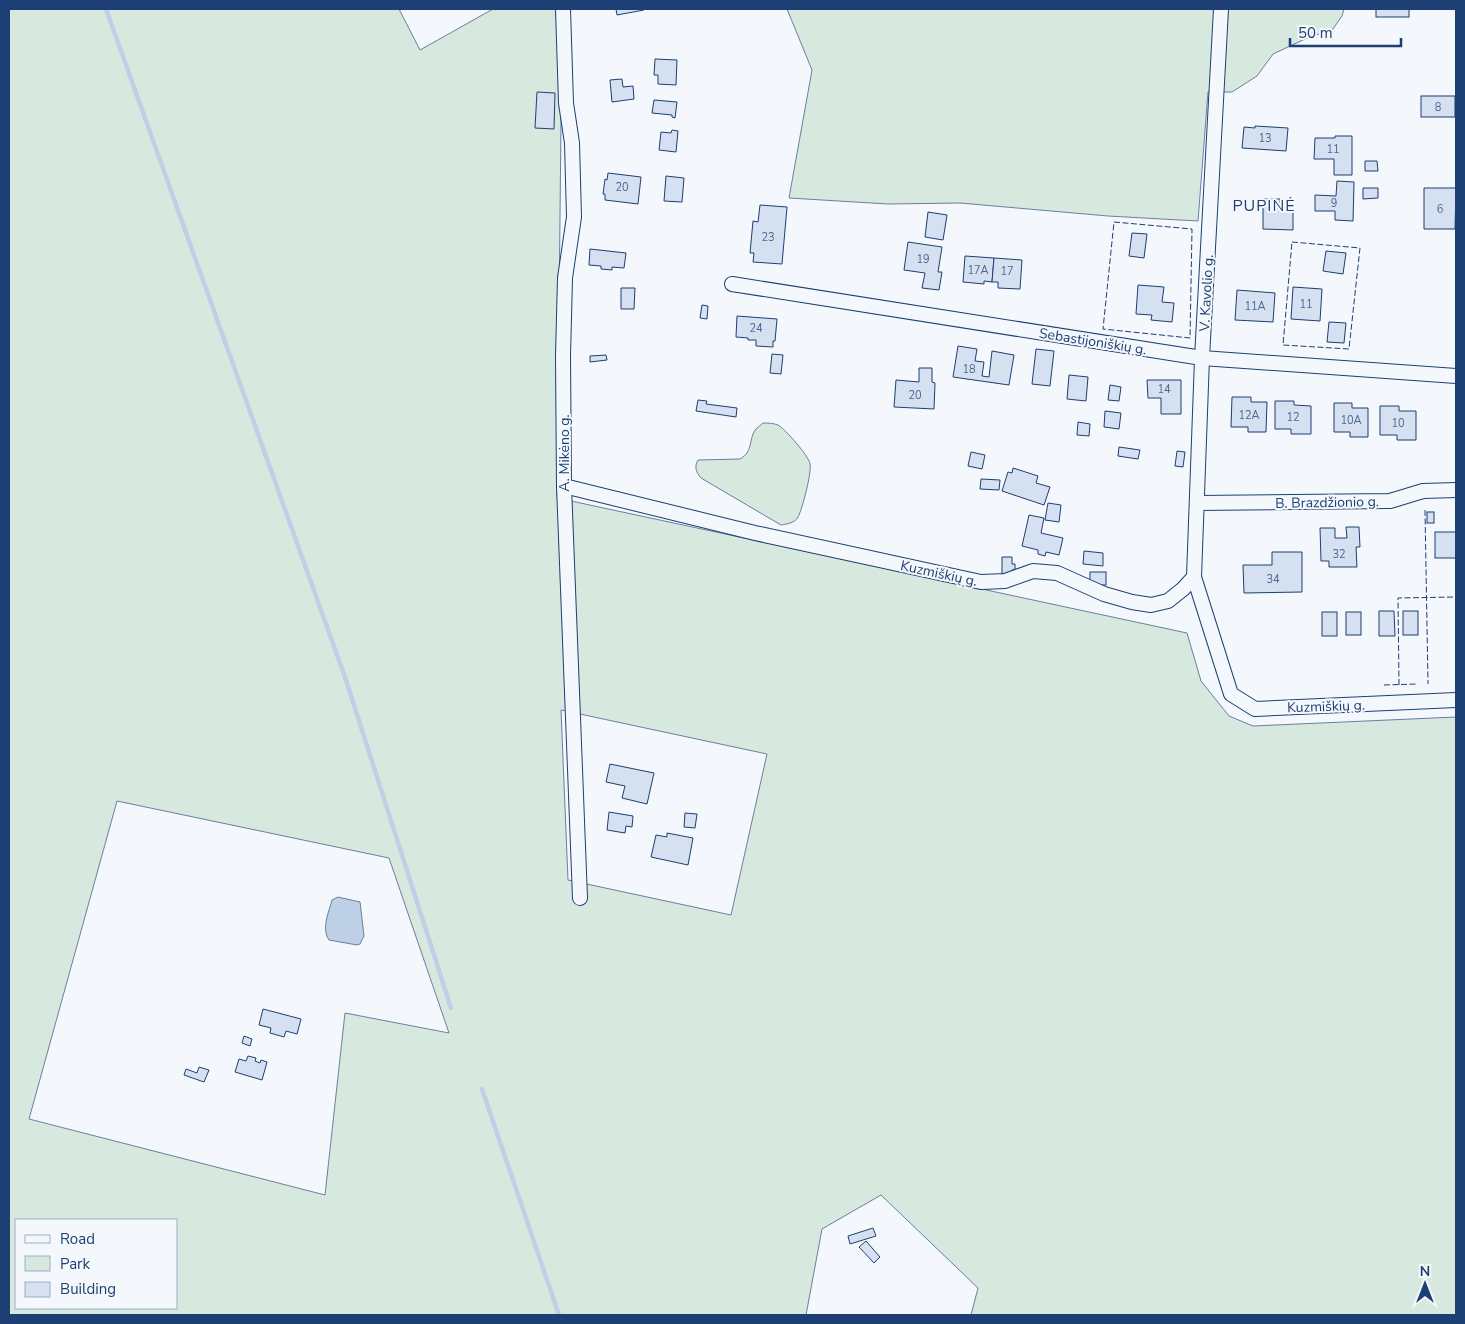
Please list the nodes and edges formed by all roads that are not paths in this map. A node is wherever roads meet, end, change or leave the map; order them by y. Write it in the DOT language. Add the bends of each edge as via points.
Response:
graph roads {
  1 [pos="563,9"];
  2 [pos="1221,9"];
  3 [pos="732,284"];
  4 [pos="1202,358"];
  5 [pos="1456,376"];
  6 [pos="564,486"];
  7 [pos="1456,490"];
  8 [pos="1197,503"];
  9 [pos="1194,577"];
  10 [pos="1456,700"];
  11 [pos="580,898"];
  1 -- 6 [label="street, A. Mikėno g." via="574,216 565,278"];
  2 -- 4 [label="street, V. Kavolio g."];
  3 -- 4 [label="street, Sebastijoniškių g."];
  4 -- 5 [label="street, Sebastijoniškių g."];
  4 -- 8 [label="street, V. Kavolio g."];
  6 -- 9 [label="street, Kuzmiškių g." via="755,533 981,582 1005,581 1033,572 1057,573 1104,594 1151,604 1168,601"];
  6 -- 11 [label="street, A. Mikėno g."];
  7 -- 8 [label="street, B. Brazdžionio g." via="1423,490 1390,501"];
  8 -- 9 [label="street, V. Kavolio g."];
  9 -- 10 [label="street, Kuzmiškių g." via="1231,694 1255,709"];
}
